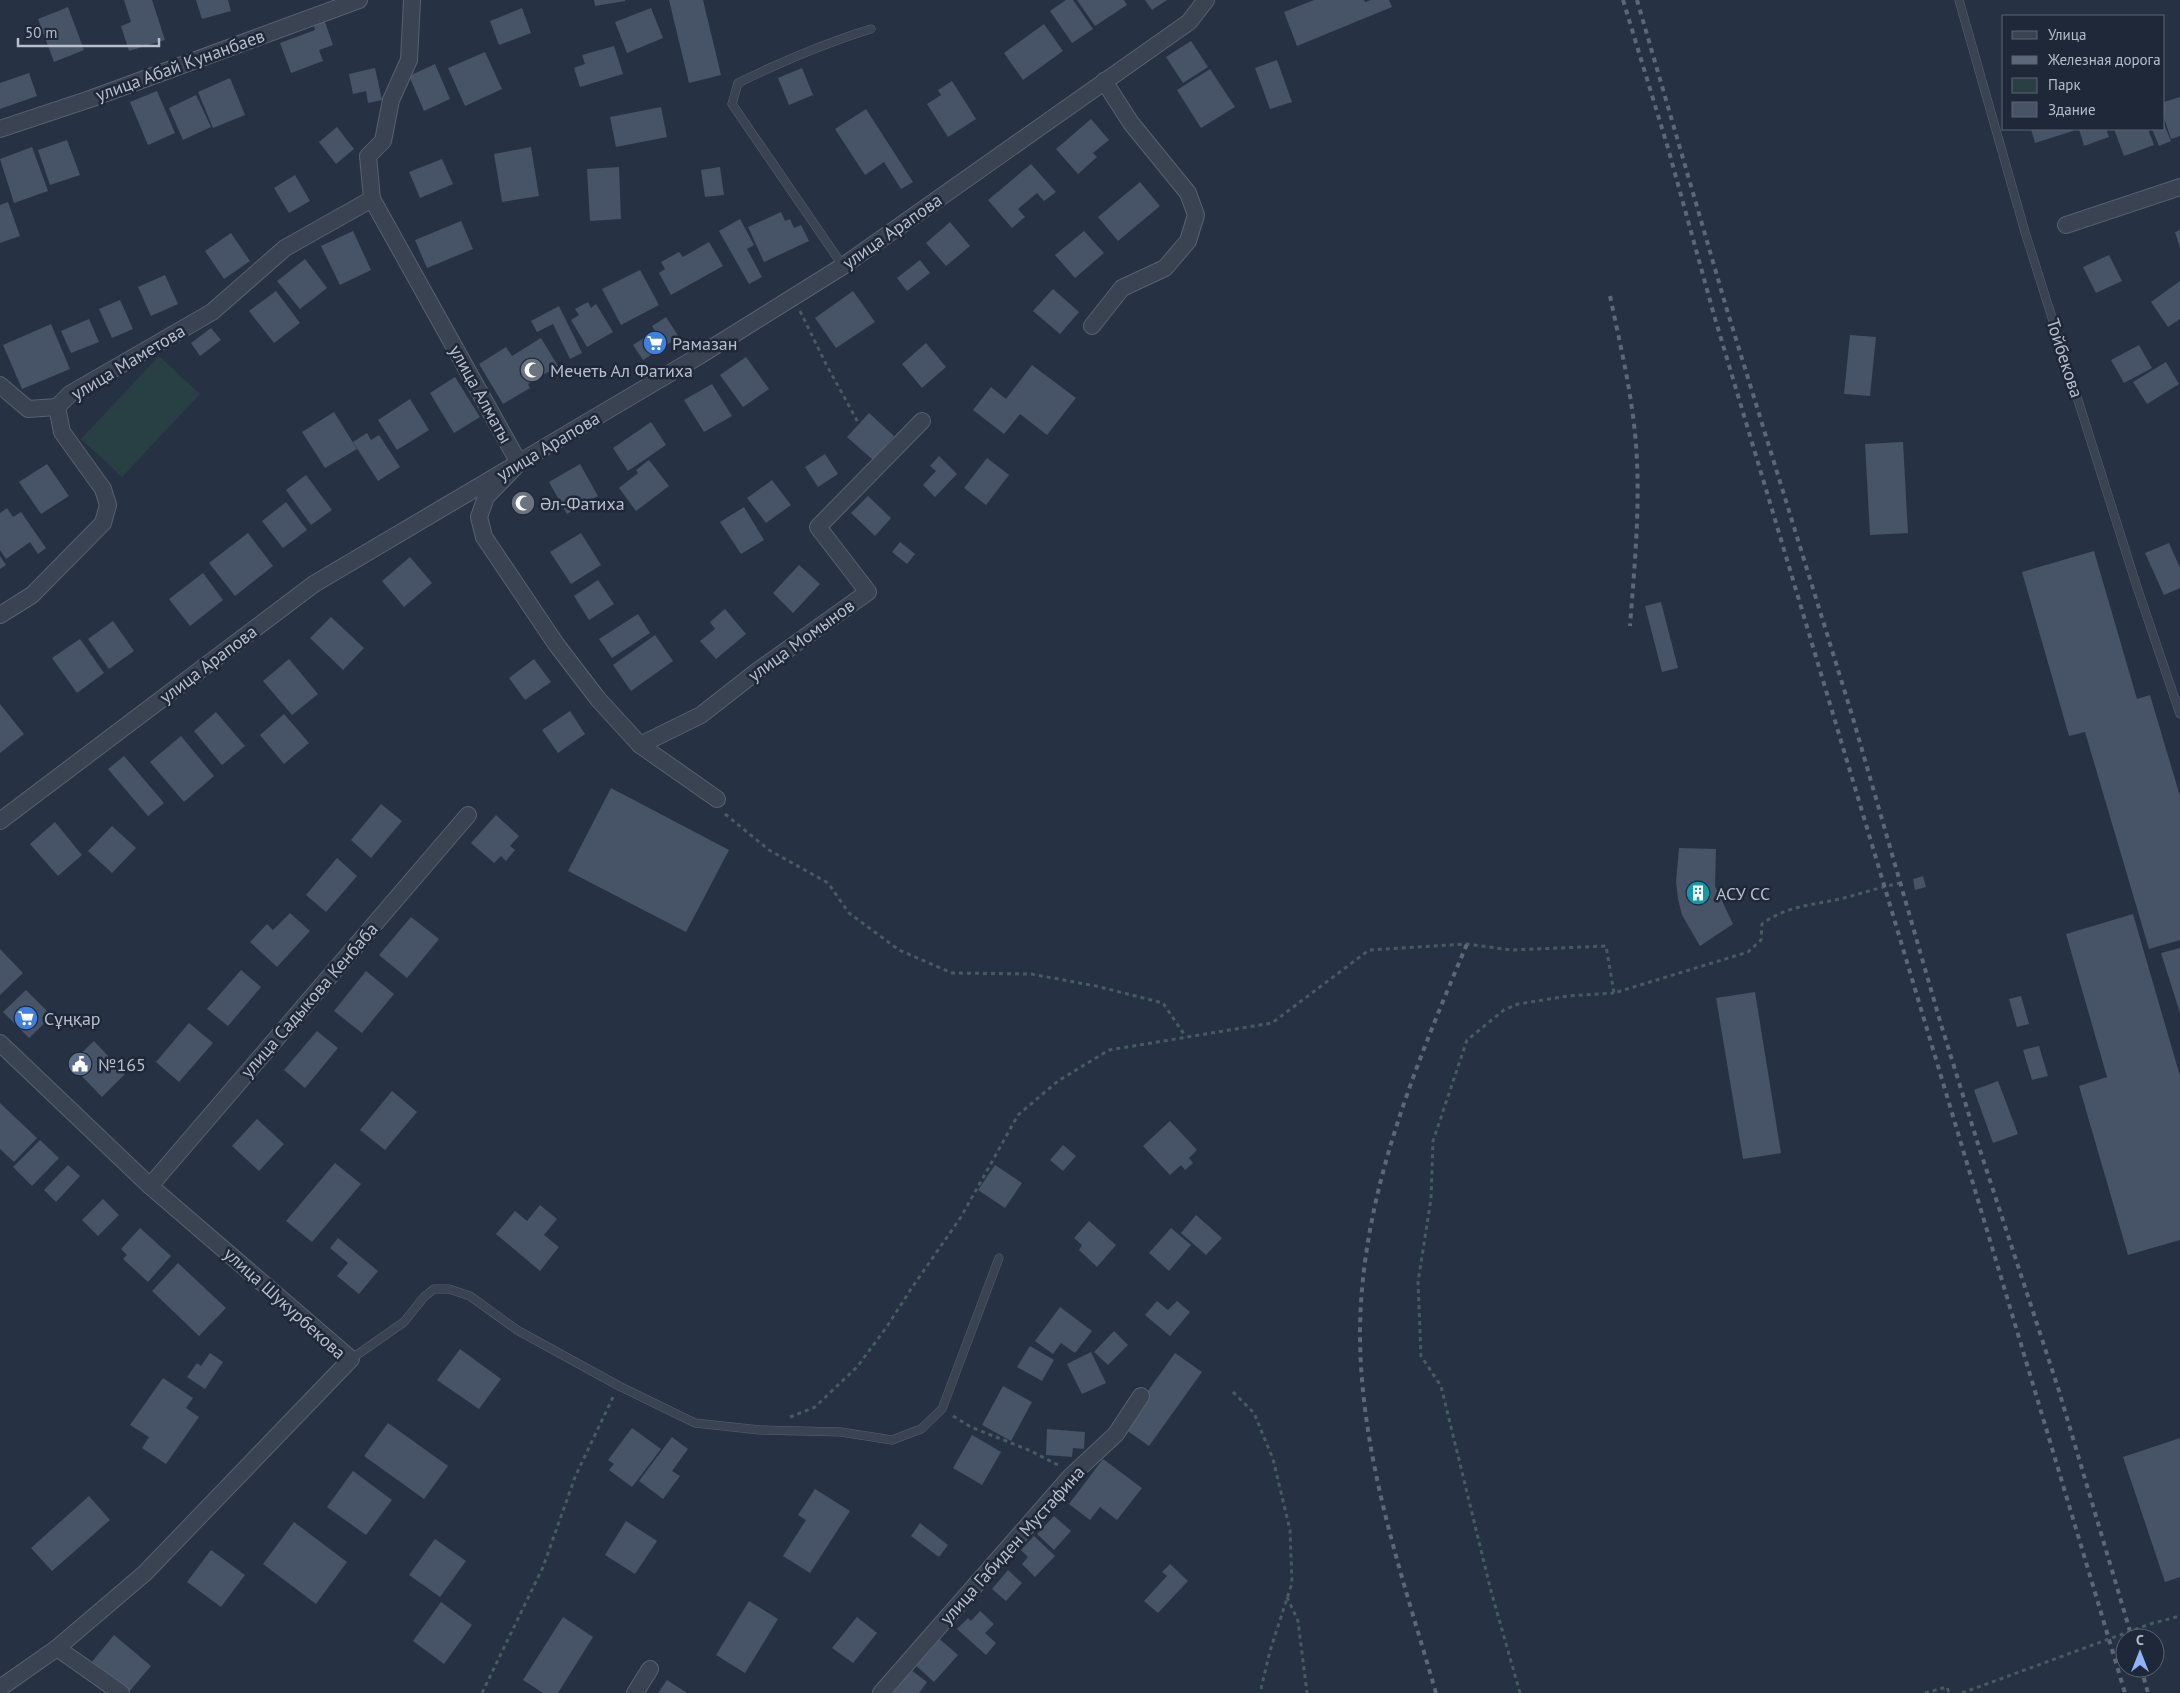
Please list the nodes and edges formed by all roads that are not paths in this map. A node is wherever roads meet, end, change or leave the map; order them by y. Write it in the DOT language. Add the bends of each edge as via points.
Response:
graph roads {
  1 [pos="359,0"];
  2 [pos="412,0"];
  3 [pos="1206,0"];
  4 [pos="1959,0"];
  5 [pos="871,29"];
  6 [pos="1104,81"];
  7 [pos="0,129"];
  8 [pos="2180,187"];
  9 [pos="372,199"];
  10 [pos="2066,225"];
  11 [pos="843,266"];
  12 [pos="1092,326"];
  13 [pos="0,384"];
  14 [pos="57,407"];
  15 [pos="922,421"];
  16 [pos="519,463"];
  17 [pos="0,615"];
  18 [pos="2180,714"];
  19 [pos="640,745"];
  20 [pos="717,799"];
  21 [pos="468,815"];
  22 [pos="0,821"];
  23 [pos="0,1044"];
  24 [pos="150,1186"];
  25 [pos="999,1258"];
  26 [pos="351,1359"];
  27 [pos="1141,1396"];
  28 [pos="56,1648"];
  29 [pos="650,1669"];
  30 [pos="0,1688"];
  31 [pos="122,1693"];
  32 [pos="635,1693"];
  33 [pos="881,1693"];
  1 -- 7 [label="street, улица Абай Кунанбаев"];
  2 -- 9 [label="street, улица Алматы" via="409,60 390,100 383,141 368,156"];
  3 -- 6 [label="street, улица Арапова" via="1189,22"];
  4 -- 18 [label="lane, Тойбекова" via="2024,232"];
  5 -- 11 [label="lane" via="781,62 738,83 732,104"];
  6 -- 11 [label="street, улица Арапова"];
  6 -- 12 [label="street" via="1131,123 1188,193 1196,215 1188,240 1165,268 1122,288"];
  8 -- 10 [label="street"];
  9 -- 14 [label="street, улица Маметова" via="285,248 212,312 70,394"];
  9 -- 16 [label="street, улица Алматы"];
  11 -- 16 [label="street, улица Арапова"];
  13 -- 14 [label="street" via="28,409"];
  14 -- 17 [label="street, улица Маметова" via="62,432 103,489 108,505 103,523 32,595"];
  15 -- 19 [label="street, улица Момынов" via="818,526 868,592 756,672 701,716"];
  16 -- 19 [label="street, улица Алматы" via="486,497 479,518 484,538 556,644 598,699"];
  16 -- 22 [label="street, улица Арапова" via="314,584"];
  19 -- 20 [label="street, улица Алматы"];
  21 -- 24 [label="street, улица Садыкова Кенбаба"];
  23 -- 24 [label="street, улица Шукурбекова"];
  24 -- 26 [label="street, улица Шукурбекова"];
  25 -- 26 [label="lane" via="942,1409 921,1429 892,1440 841,1432 760,1430 695,1423 517,1330 470,1296 449,1289 434,1289 404,1322"];
  26 -- 28 [label="street, улица Шукурбекова" via="145,1573"];
  27 -- 33 [label="street, улица Габиден Мустафина" via="1116,1434 1071,1476"];
  28 -- 30 [label="street, улица Шукурбекова"];
  28 -- 31 [label="street"];
  29 -- 32 [label="street"];
}
